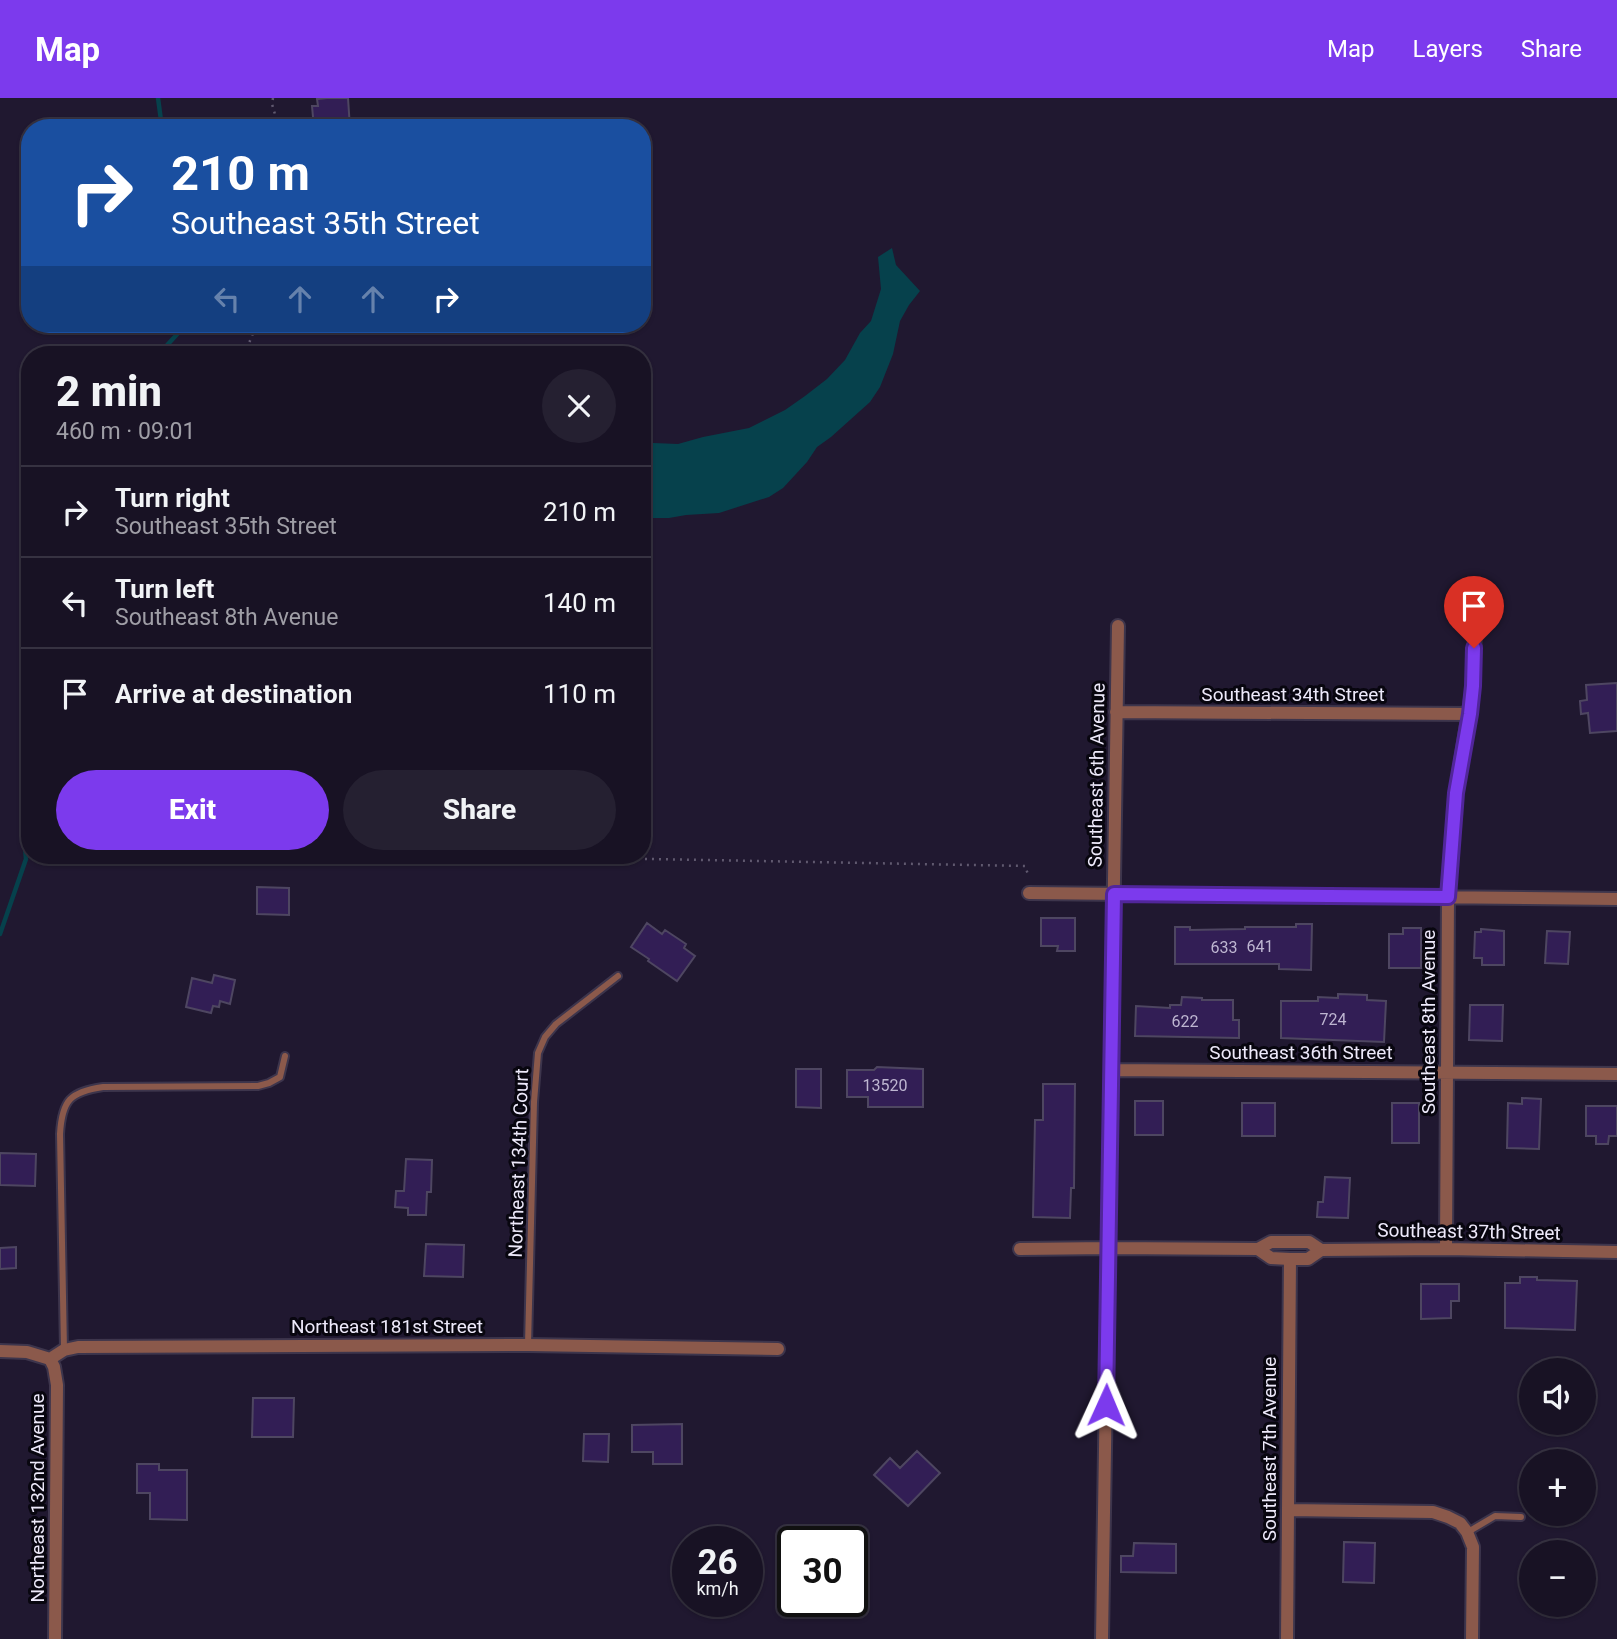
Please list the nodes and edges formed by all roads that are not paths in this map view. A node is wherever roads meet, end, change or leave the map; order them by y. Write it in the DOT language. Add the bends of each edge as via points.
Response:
graph roads {
  1 [pos="1118,626"];
  2 [pos="1475,629"];
  3 [pos="1116,712"];
  4 [pos="1470,714"];
  5 [pos="1029,893"];
  6 [pos="1114,894"];
  7 [pos="1448,897"];
  8 [pos="1617,899"];
  9 [pos="618,976"];
  10 [pos="285,1056"];
  11 [pos="1111,1070"];
  12 [pos="1447,1072"];
  13 [pos="1617,1074"];
  14 [pos="1108,1248"];
  15 [pos="1020,1249"];
  16 [pos="1258,1249"];
  17 [pos="1446,1249"];
  18 [pos="1321,1250"];
  19 [pos="1617,1252"];
  20 [pos="1290,1259"];
  21 [pos="528,1345"];
  22 [pos="778,1349"];
  23 [pos="64,1350"];
  24 [pos="0,1351"];
  25 [pos="50,1359"];
  26 [pos="1288,1510"];
  27 [pos="1519,1517"];
  28 [pos="1463,1528"];
  29 [pos="55,1639"];
  30 [pos="1102,1639"];
  31 [pos="1287,1639"];
  32 [pos="1472,1639"];
  1 -- 3 [label="street, Southeast 6th Avenue"];
  2 -- 4 [label="street, Southeast 8th Avenue"];
  3 -- 4 [label="street, Southeast 34th Street"];
  3 -- 6 [label="street, Southeast 6th Avenue"];
  4 -- 7 [label="street, Southeast 8th Avenue" via="1456,793"];
  5 -- 6 [label="street"];
  6 -- 7 [label="street"];
  6 -- 11 [label="street, Southeast 6th Avenue"];
  7 -- 8 [label="street"];
  7 -- 12 [label="street, Southeast 8th Avenue"];
  9 -- 21 [label="lane, Northeast 134th Court" via="556,1024 538,1053"];
  10 -- 23 [label="lane" via="280,1077 270,1083 103,1087 85,1090 67,1103 60,1134"];
  11 -- 12 [label="street, Southeast 36th Street"];
  11 -- 14 [label="street, Southeast 6th Avenue"];
  12 -- 13 [label="street, Southeast 36th Street"];
  12 -- 17 [label="street, Southeast 8th Avenue"];
  14 -- 15 [label="street, Southeast 37th Street"];
  14 -- 16 [label="street, Southeast 37th Street"];
  14 -- 30 [label="street, Southeast 6th Avenue"];
  16 -- 18 [label="street, Southeast 37th Street" via="1271,1242 1309,1242"];
  16 -- 20 [label="street, Southeast 37th Street" via="1270,1258"];
  17 -- 18 [label="street, Southeast 37th Street"];
  17 -- 19 [label="street, Southeast 37th Street"];
  18 -- 20 [label="street, Southeast 37th Street" via="1308,1259"];
  20 -- 26 [label="street, Southeast 7th Avenue"];
  21 -- 22 [label="street, Northeast 181st Street"];
  21 -- 23 [label="street, Northeast 181st Street"];
  23 -- 25 [label="street, Northeast 181st Street"];
  24 -- 25 [label="street"];
  25 -- 29 [label="street, Northeast 132nd Avenue" via="57,1385"];
  26 -- 28 [label="street" via="1433,1512"];
  26 -- 31 [label="street, Southeast 7th Avenue"];
  27 -- 28 [label="lane" via="1494,1516"];
  28 -- 32 [label="street" via="1473,1547"];
}
